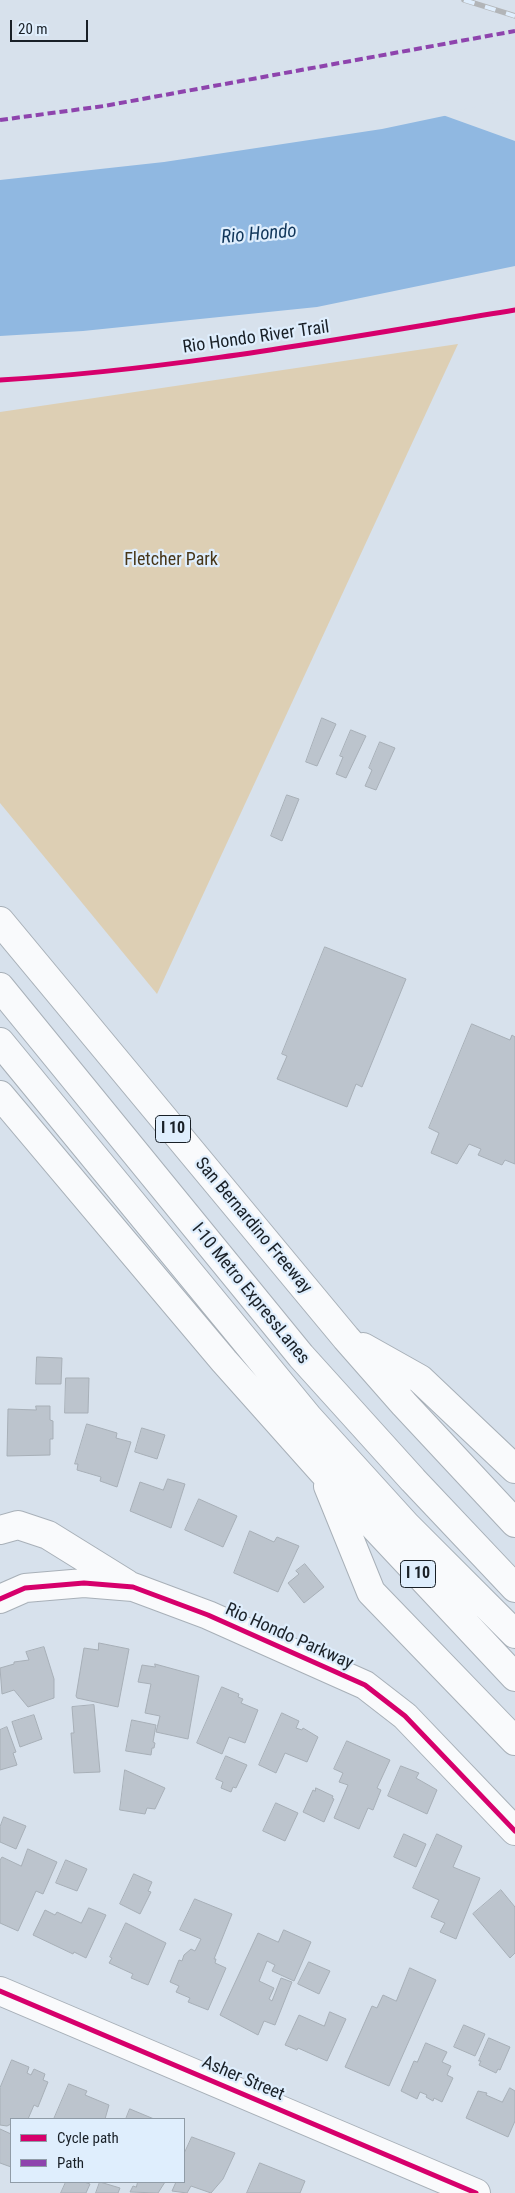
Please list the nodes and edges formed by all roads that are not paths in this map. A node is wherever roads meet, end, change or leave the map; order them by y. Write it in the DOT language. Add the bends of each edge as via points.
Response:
graph roads {
  1 [pos="0,921"];
  2 [pos="0,987"];
  3 [pos="0,1042"];
  4 [pos="0,1095"];
  5 [pos="346,1338"];
  6 [pos="515,1469"];
  7 [pos="322,1471"];
  8 [pos="515,1523"];
  9 [pos="0,1530"];
  10 [pos="132,1587"];
  11 [pos="515,1588"];
  12 [pos="0,1599"];
  13 [pos="515,1634"];
  14 [pos="515,1677"];
  15 [pos="515,1741"];
  16 [pos="515,1831"];
  17 [pos="0,1991"];
  18 [pos="476,2193"];
  1 -- 5 [label="main road, San Bernardino Freeway / I 10"];
  2 -- 11 [label="main road, I-10 Metro ExpressLanes" via="301,1356"];
  3 -- 13 [label="main road, I-10 Metro ExpressLanes" via="308,1417 406,1525"];
  4 -- 7 [label="main road, I 10" via="224,1361"];
  5 -- 6 [label="main road" via="420,1379"];
  5 -- 8 [label="main road, San Bernardino Freeway / I 10"];
  7 -- 14 [label="main road, I 10"];
  7 -- 15 [label="main road" via="371,1592"];
  9 -- 10 [label="main road" via="18,1525 48,1534"];
  10 -- 12 [label="main road, Rio Hondo Parkway" via="84,1583 25,1588"];
  10 -- 16 [label="main road, Rio Hondo Parkway" via="208,1615 365,1686 405,1716"];
  17 -- 18 [label="main road, Asher Street"];
}
